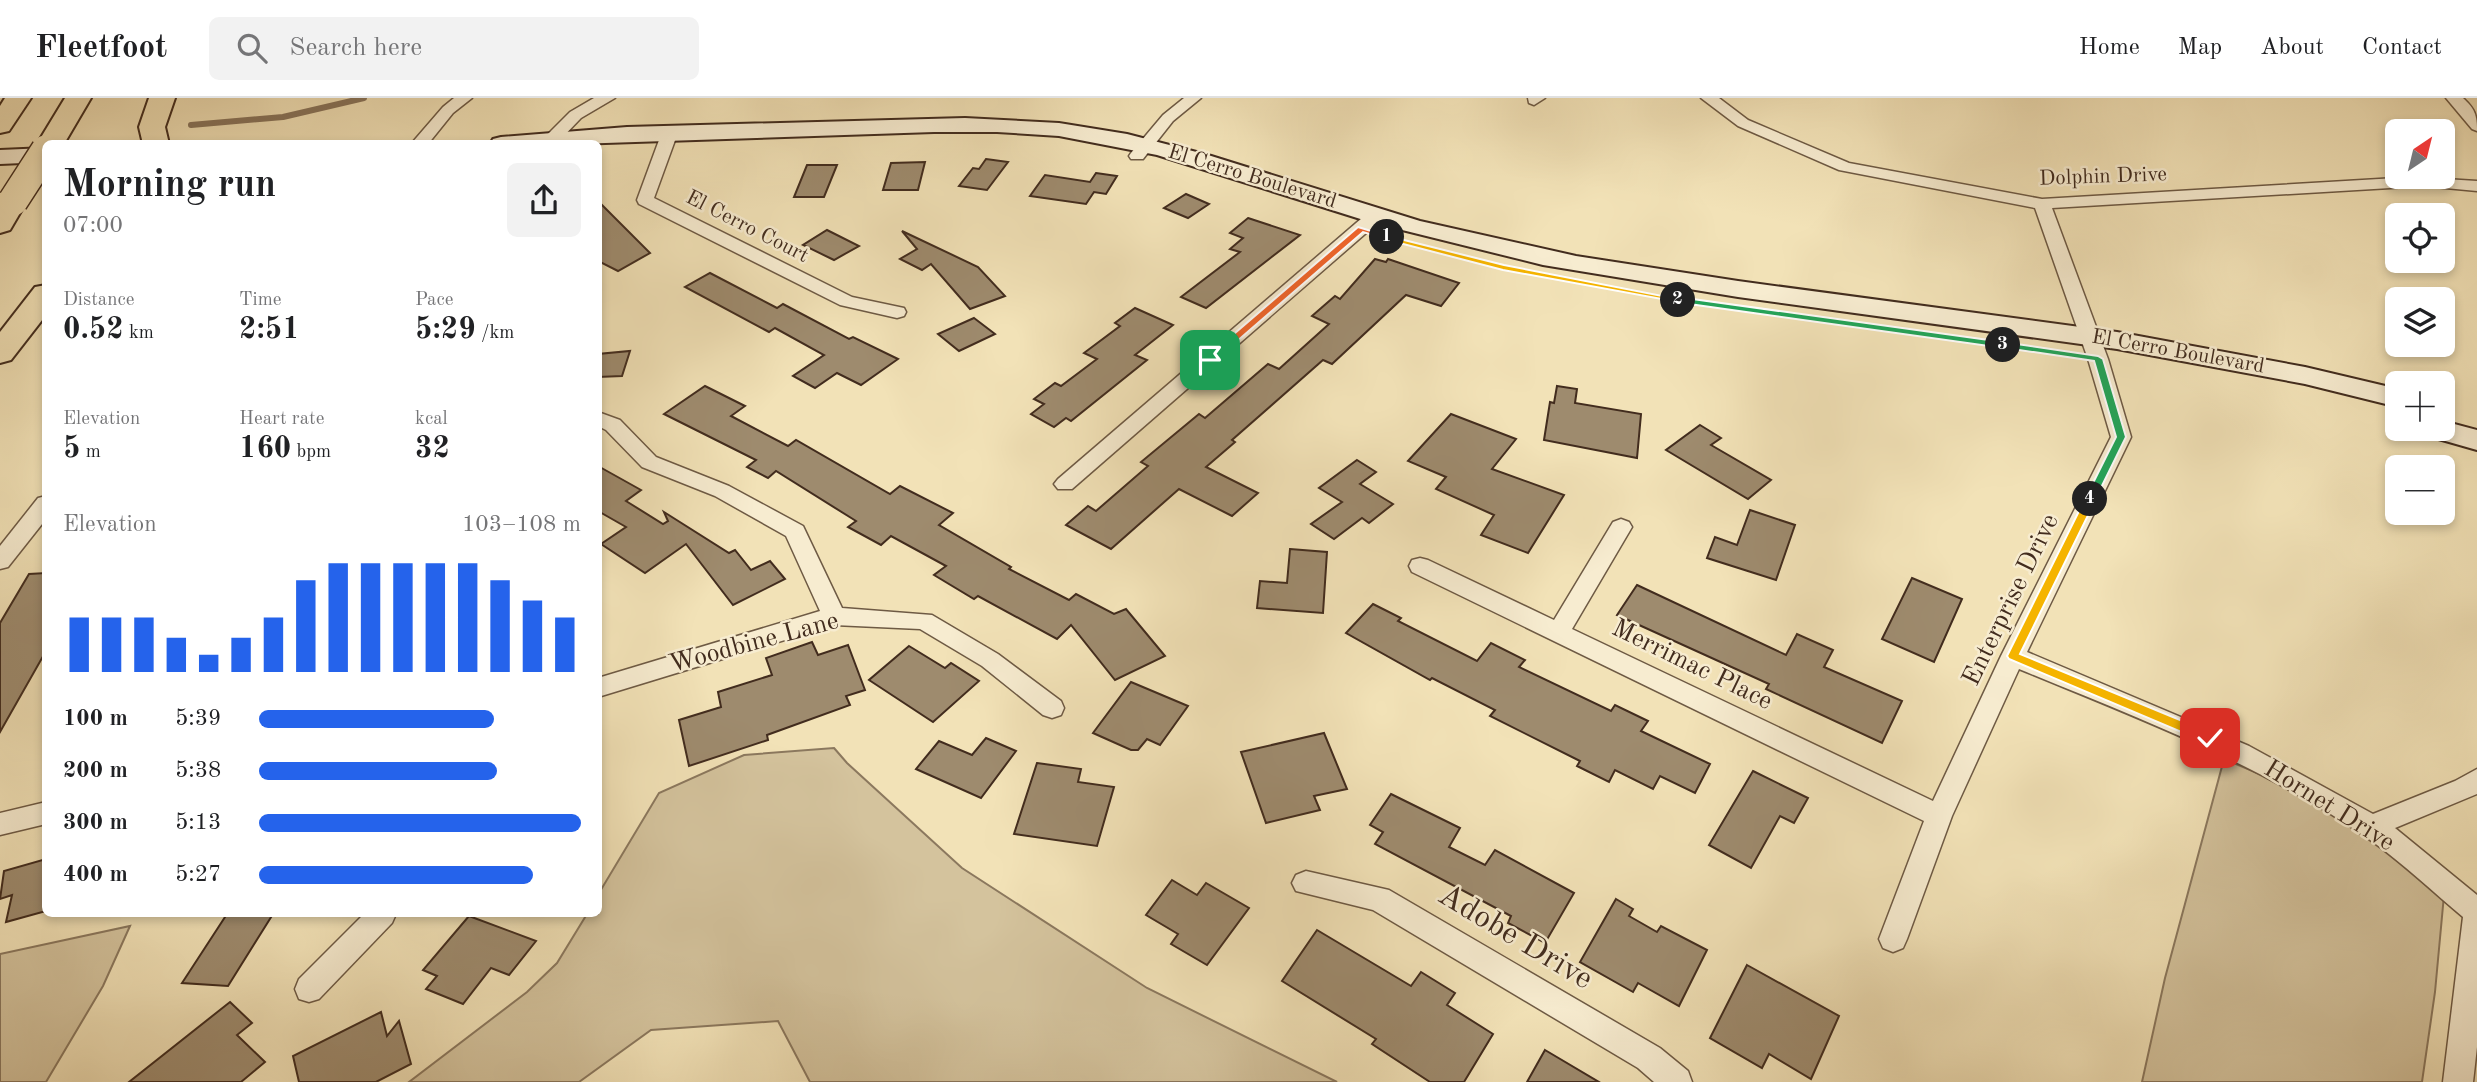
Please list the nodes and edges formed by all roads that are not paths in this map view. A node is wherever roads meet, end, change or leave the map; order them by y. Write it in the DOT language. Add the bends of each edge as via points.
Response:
graph roads {
  1 [pos="162,98"];
  2 [pos="464,98"];
  3 [pos="607,98"];
  4 [pos="1193,98"];
  5 [pos="1709,98"];
  6 [pos="2454,98"];
  7 [pos="76,102"];
  8 [pos="2477,126"];
  9 [pos="52,140"];
  10 [pos="155,140"];
  11 [pos="422,140"];
  12 [pos="559,140"];
  13 [pos="568,140"];
  14 [pos="667,140"];
  15 [pos="602,148"];
  16 [pos="1142,150"];
  17 [pos="42,155"];
  18 [pos="42,156"];
  19 [pos="0,157"];
  20 [pos="2477,186"];
  21 [pos="2042,204"];
  22 [pos="7,212"];
  23 [pos="1368,222"];
  24 [pos="42,299"];
  25 [pos="897,312"];
  26 [pos="2095,347"];
  27 [pos="0,353"];
  28 [pos="2385,395"];
  29 [pos="2455,414"];
  30 [pos="2385,415"];
  31 [pos="602,420"];
  32 [pos="2477,421"];
  33 [pos="2455,434"];
  34 [pos="2477,440"];
  35 [pos="1065,484"];
  36 [pos="42,508"];
  37 [pos="1621,527"];
  38 [pos="0,561"];
  39 [pos="1420,565"];
  40 [pos="834,615"];
  41 [pos="1559,633"];
  42 [pos="2013,656"];
  43 [pos="602,687"];
  44 [pos="1052,708"];
  45 [pos="2477,780"];
  46 [pos="42,814"];
  47 [pos="1939,816"];
  48 [pos="0,824"];
  49 [pos="2372,826"];
  50 [pos="1306,884"];
  51 [pos="2477,915"];
  52 [pos="379,917"];
  53 [pos="1893,939"];
  54 [pos="309,989"];
  55 [pos="1676,1082"];
  56 [pos="2458,1082"];
  1 -- 10 [label="highway" via="152,127"];
  2 -- 11 [label="street"];
  3 -- 12 [label="street" via="564,124"];
  4 -- 16 [label="street" via="1168,118"];
  5 -- 21 [label="street, Dolphin Drive" via="1743,122 1845,167"];
  6 -- 8 [label="street"];
  7 -- 9 [label="highway"];
  13 -- 14 [label="street, El Cerro Boulevard" via="592,135"];
  14 -- 15 [label="street, El Cerro Boulevard"];
  14 -- 16 [label="street, El Cerro Boulevard" via="984,139"];
  14 -- 25 [label="street, El Cerro Court" via="645,200 846,301"];
  16 -- 23 [label="street, El Cerro Boulevard"];
  17 -- 19 [label="street"];
  18 -- 22 [label="highway, bridge"];
  20 -- 21 [label="street, Dolphin Drive" via="2424,181"];
  21 -- 26 [label="street, Enterprise Drive"];
  23 -- 26 [label="street, El Cerro Boulevard" via="1503,268 1642,295"];
  23 -- 35 [label="street"];
  24 -- 27 [label="highway"];
  26 -- 28 [label="street, El Cerro Boulevard" via="2267,367"];
  26 -- 30 [label="street, El Cerro Boulevard"];
  26 -- 42 [label="street, Enterprise Drive" via="2121,437"];
  29 -- 32 [label="street"];
  31 -- 40 [label="street" via="614,425 649,461 722,491 795,531"];
  33 -- 34 [label="street"];
  36 -- 38 [label="street"];
  37 -- 41 [label="street"];
  39 -- 41 [label="street, Merrimac Place"];
  40 -- 43 [label="street, Woodbine Lane"];
  40 -- 44 [label="street, Woodbine Lane" via="924,621 990,660"];
  41 -- 47 [label="street, Merrimac Place"];
  42 -- 47 [label="street, Enterprise Drive"];
  42 -- 49 [label="street, Hornet Drive" via="2210,738 2291,777"];
  45 -- 49 [label="street"];
  46 -- 48 [label="street"];
  47 -- 53 [label="street, Enterprise Drive"];
  49 -- 51 [label="street, Hornet Drive"];
  50 -- 55 [label="street, Adobe Drive" via="1380,899 1648,1058"];
  51 -- 56 [label="street, Hornet Drive"];
  52 -- 54 [label="street"];
}
